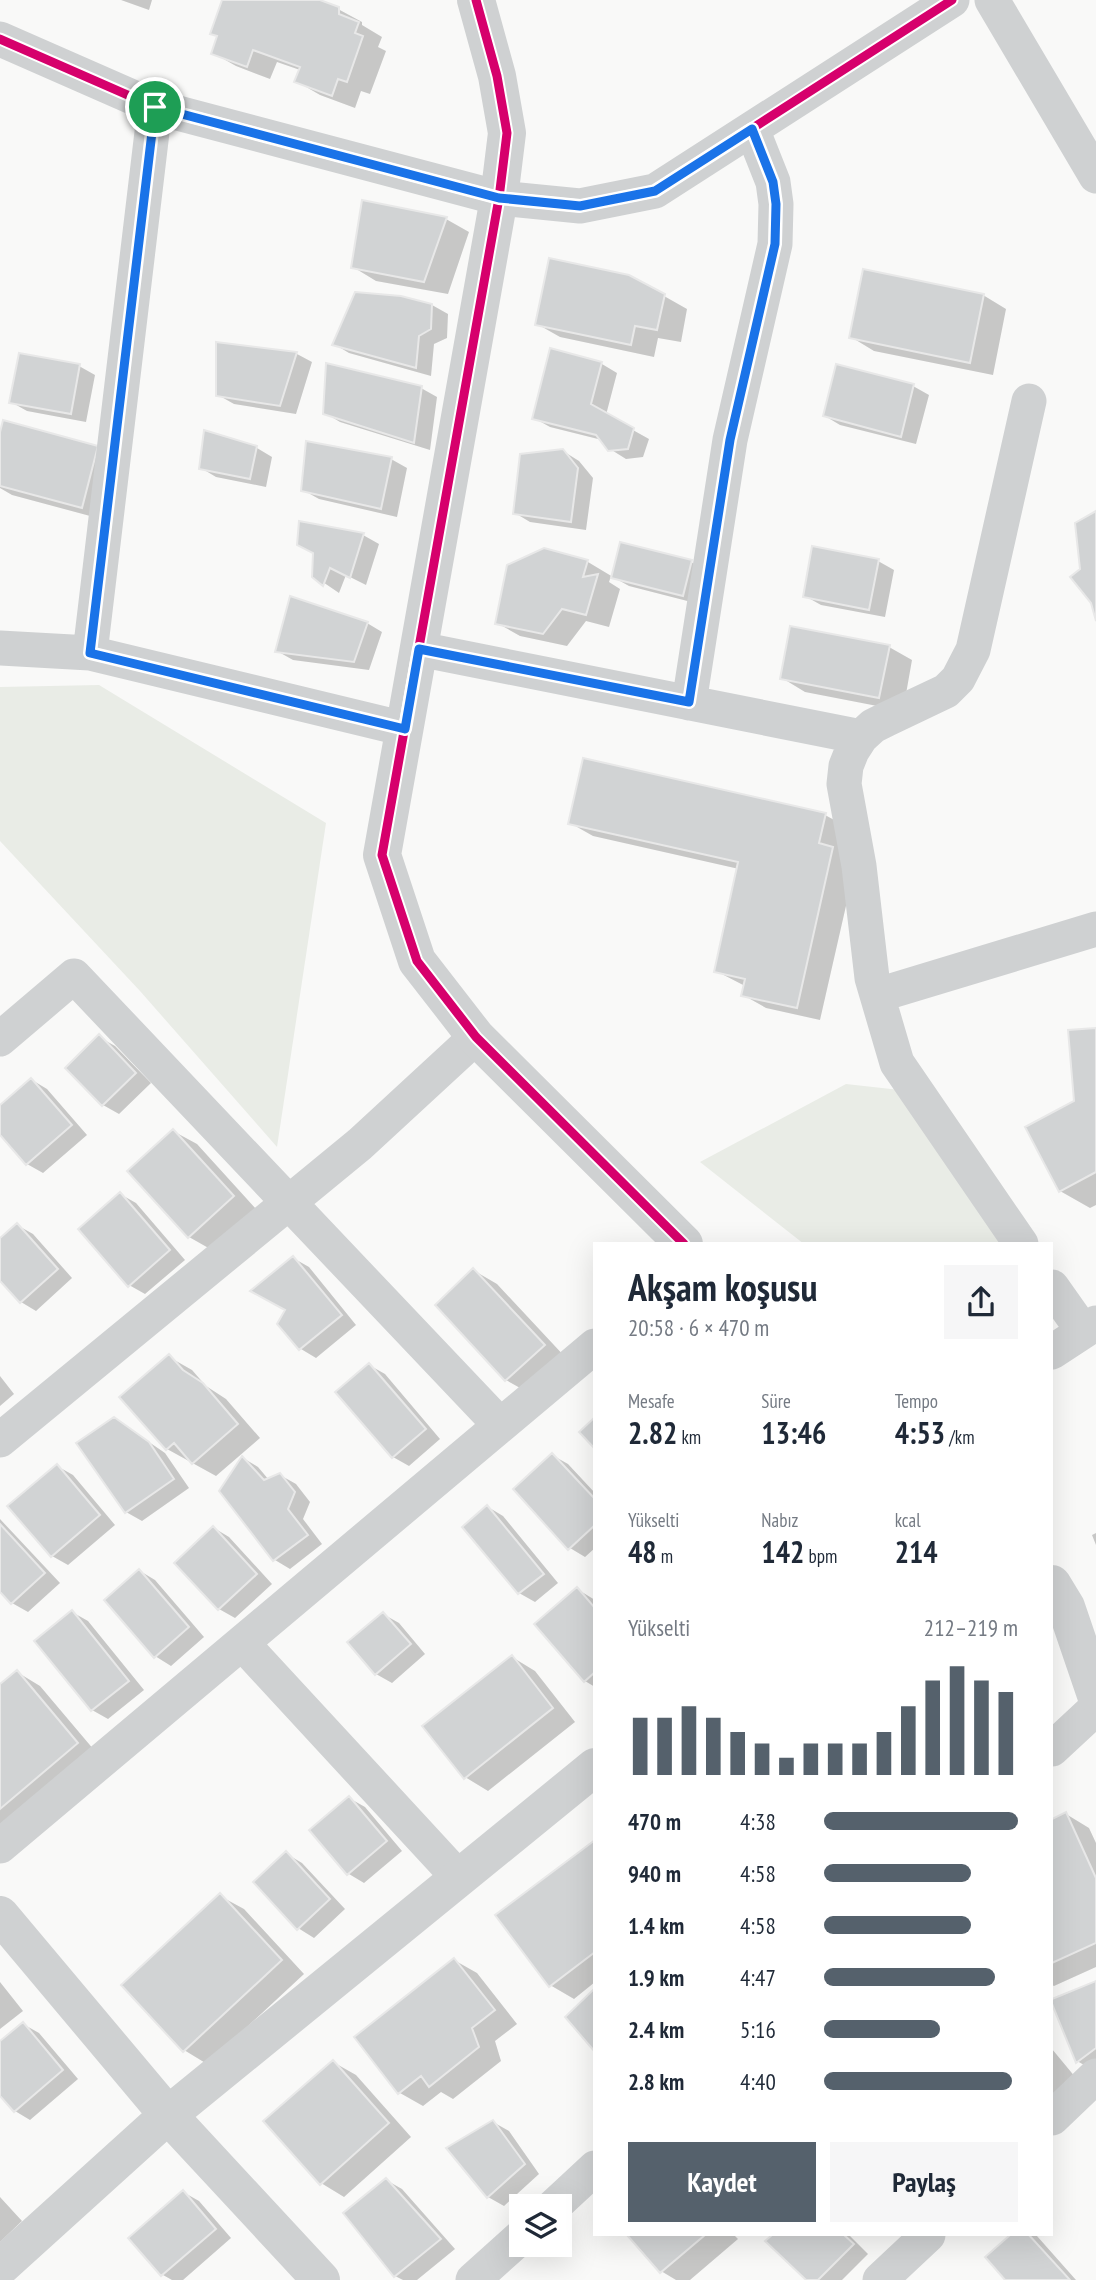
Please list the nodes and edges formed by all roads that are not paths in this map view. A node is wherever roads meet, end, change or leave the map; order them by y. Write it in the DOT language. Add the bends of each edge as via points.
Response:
graph roads {
  1 [pos="476,0"];
  2 [pos="952,0"];
  3 [pos="992,0"];
  4 [pos="0,39"];
  5 [pos="155,107"];
  6 [pos="752,129"];
  7 [pos="1096,176"];
  8 [pos="499,198"];
  9 [pos="1029,401"];
  10 [pos="0,648"];
  11 [pos="419,649"];
  12 [pos="90,653"];
  13 [pos="689,702"];
  14 [pos="405,729"];
  15 [pos="861,737"];
  16 [pos="1096,929"];
  17 [pos="878,995"];
  18 [pos="476,1037"];
  19 [pos="0,1039"];
  20 [pos="288,1203"];
  21 [pos="682,1242"];
  22 [pos="1020,1242"];
  23 [pos="1053,1290"];
  24 [pos="1068,1343"];
  25 [pos="593,1348"];
  26 [pos="500,1425"];
  27 [pos="0,1440"];
  28 [pos="1053,1586"];
  29 [pos="242,1643"];
  30 [pos="1053,1653"];
  31 [pos="1096,1695"];
  32 [pos="1096,1701"];
  33 [pos="1096,1708"];
  34 [pos="1053,1748"];
  35 [pos="593,1769"];
  36 [pos="0,1846"];
  37 [pos="459,1878"];
  38 [pos="0,1915"];
  39 [pos="1096,2076"];
  40 [pos="168,2115"];
  41 [pos="1053,2117"];
  42 [pos="593,2170"];
  43 [pos="567,2194"];
  44 [pos="927,2236"];
  45 [pos="509,2248"];
  46 [pos="0,2267"];
  47 [pos="321,2280"];
  48 [pos="473,2280"];
  49 [pos="880,2280"];
  1 -- 8 [label="street" via="507,133"];
  2 -- 6 [label="street"];
  3 -- 7 [label="street"];
  4 -- 5 [label="street"];
  5 -- 8 [label="street"];
  5 -- 12 [label="street"];
  6 -- 8 [label="street" via="655,191 580,206"];
  6 -- 13 [label="street" via="773,182 775,244 730,440"];
  8 -- 11 [label="street"];
  9 -- 15 [label="street" via="968,664 946,691 873,726"];
  10 -- 12 [label="street"];
  11 -- 13 [label="street"];
  11 -- 14 [label="street"];
  12 -- 14 [label="street"];
  13 -- 15 [label="street"];
  14 -- 18 [label="street" via="382,855 417,961"];
  15 -- 17 [label="street" via="846,766 844,784"];
  16 -- 17 [label="street"];
  17 -- 22 [label="street" via="897,1063"];
  18 -- 20 [label="street"];
  18 -- 21 [label="street"];
  19 -- 20 [label="street" via="74,976"];
  20 -- 26 [label="street"];
  20 -- 27 [label="street"];
  23 -- 24 [label="street"];
  25 -- 26 [label="street"];
  26 -- 29 [label="street"];
  28 -- 31 [label="street" via="1066,1607"];
  29 -- 36 [label="street"];
  29 -- 37 [label="street"];
  30 -- 32 [label="street"];
  33 -- 34 [label="street"];
  35 -- 37 [label="street"];
  37 -- 40 [label="street"];
  38 -- 40 [label="street"];
  39 -- 41 [label="street"];
  40 -- 46 [label="street"];
  40 -- 47 [label="street"];
  42 -- 43 [label="street"];
  44 -- 49 [label="street"];
  45 -- 48 [label="street"];
}
